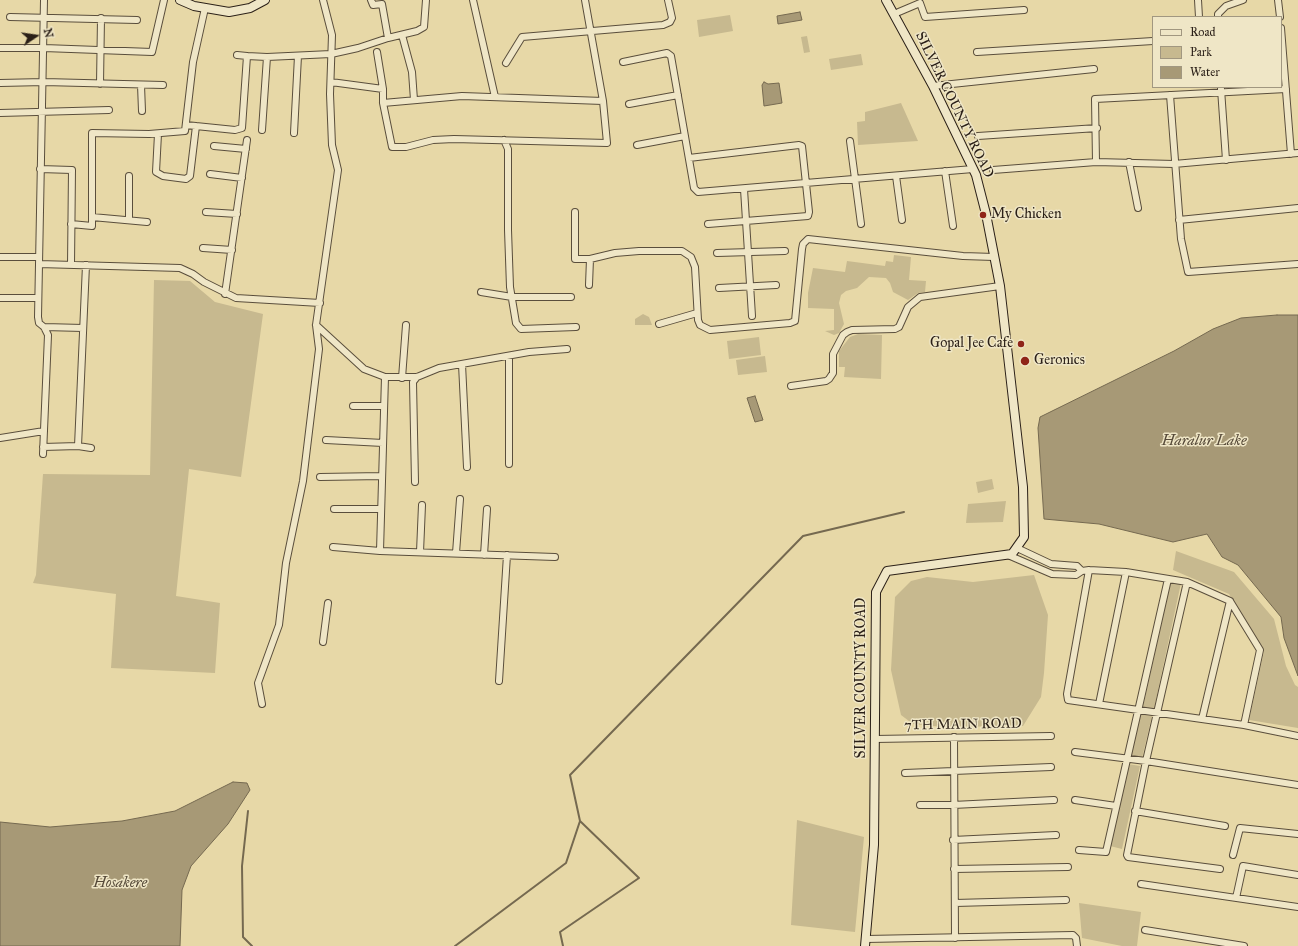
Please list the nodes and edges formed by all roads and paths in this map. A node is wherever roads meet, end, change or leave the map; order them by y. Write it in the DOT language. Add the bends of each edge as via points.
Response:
graph roads {
  1 [pos="44,0"];
  2 [pos="164,0"];
  3 [pos="180,0"];
  4 [pos="265,0"];
  5 [pos="323,0"];
  6 [pos="371,0"];
  7 [pos="426,0"];
  8 [pos="473,0"];
  9 [pos="592,0"];
  10 [pos="668,0"];
  11 [pos="886,0"];
  12 [pos="1198,0"];
  13 [pos="1242,0"];
  14 [pos="1278,0"];
  15 [pos="585,1"];
  16 [pos="920,2"];
  17 [pos="205,8"];
  18 [pos="1024,10"];
  19 [pos="894,14"];
  20 [pos="1199,16"];
  21 [pos="1218,16"];
  22 [pos="1280,16"];
  23 [pos="10,17"];
  24 [pos="45,17"];
  25 [pos="101,18"];
  26 [pos="137,20"];
  27 [pos="591,31"];
  28 [pos="402,35"];
  29 [pos="388,38"];
  30 [pos="1282,40"];
  31 [pos="1152,41"];
  32 [pos="0,48"];
  33 [pos="44,48"];
  34 [pos="100,50"];
  35 [pos="377,52"];
  36 [pos="977,52"];
  37 [pos="332,54"];
  38 [pos="236,55"];
  39 [pos="247,56"];
  40 [pos="298,56"];
  41 [pos="267,57"];
  42 [pos="506,62"];
  43 [pos="623,62"];
  44 [pos="1094,69"];
  45 [pos="44,82"];
  46 [pos="331,82"];
  47 [pos="0,83"];
  48 [pos="100,84"];
  49 [pos="141,85"];
  50 [pos="163,85"];
  51 [pos="933,86"];
  52 [pos="383,89"];
  53 [pos="1221,89"];
  54 [pos="1286,89"];
  55 [pos="678,95"];
  56 [pos="1170,95"];
  57 [pos="495,97"];
  58 [pos="414,100"];
  59 [pos="604,101"];
  60 [pos="384,103"];
  61 [pos="629,104"];
  62 [pos="109,110"];
  63 [pos="40,111"];
  64 [pos="142,111"];
  65 [pos="0,113"];
  66 [pos="186,125"];
  67 [pos="196,126"];
  68 [pos="1097,128"];
  69 [pos="262,130"];
  70 [pos="294,133"];
  71 [pos="158,134"];
  72 [pos="685,136"];
  73 [pos="978,136"];
  74 [pos="247,140"];
  75 [pos="504,140"];
  76 [pos="850,141"];
  77 [pos="637,145"];
  78 [pos="214,146"];
  79 [pos="246,149"];
  80 [pos="1295,153"];
  81 [pos="689,158"];
  82 [pos="1226,160"];
  83 [pos="1096,162"];
  84 [pos="1129,162"];
  85 [pos="1174,164"];
  86 [pos="40,169"];
  87 [pos="973,169"];
  88 [pos="993,170"];
  89 [pos="945,171"];
  90 [pos="210,174"];
  91 [pos="129,176"];
  92 [pos="896,176"];
  93 [pos="242,178"];
  94 [pos="855,179"];
  95 [pos="807,184"];
  96 [pos="744,189"];
  97 [pos="1138,208"];
  98 [pos="1298,208"];
  99 [pos="206,212"];
  100 [pos="575,212"];
  101 [pos="237,214"];
  102 [pos="92,217"];
  103 [pos="129,220"];
  104 [pos="902,220"];
  105 [pos="1179,220"];
  106 [pos="746,221"];
  107 [pos="147,222"];
  108 [pos="71,224"];
  109 [pos="708,224"];
  110 [pos="861,224"];
  111 [pos="953,226"];
  112 [pos="203,248"];
  113 [pos="232,250"];
  114 [pos="785,251"];
  115 [pos="748,252"];
  116 [pos="717,253"];
  117 [pos="0,257"];
  118 [pos="994,257"];
  119 [pos="590,259"];
  120 [pos="39,261"];
  121 [pos="71,264"];
  122 [pos="1298,264"];
  123 [pos="86,265"];
  124 [pos="589,285"];
  125 [pos="776,285"];
  126 [pos="750,286"];
  127 [pos="1000,286"];
  128 [pos="719,288"];
  129 [pos="481,292"];
  130 [pos="225,294"];
  131 [pos="512,297"];
  132 [pos="571,297"];
  133 [pos="0,298"];
  134 [pos="38,298"];
  135 [pos="320,303"];
  136 [pos="697,313"];
  137 [pos="752,316"];
  138 [pos="659,324"];
  139 [pos="316,325"];
  140 [pos="406,325"];
  141 [pos="44,327"];
  142 [pos="576,327"];
  143 [pos="83,328"];
  144 [pos="567,349"];
  145 [pos="509,356"];
  146 [pos="462,364"];
  147 [pos="384,377"];
  148 [pos="417,377"];
  149 [pos="402,378"];
  150 [pos="791,386"];
  151 [pos="353,406"];
  152 [pos="384,406"];
  153 [pos="44,431"];
  154 [pos="0,438"];
  155 [pos="326,440"];
  156 [pos="383,443"];
  157 [pos="43,446"];
  158 [pos="78,446"];
  159 [pos="91,448"];
  160 [pos="43,454"];
  161 [pos="509,464"];
  162 [pos="467,467"];
  163 [pos="382,476"];
  164 [pos="320,477"];
  165 [pos="415,482"];
  166 [pos="460,499"];
  167 [pos="422,504"];
  168 [pos="334,509"];
  169 [pos="381,509"];
  170 [pos="487,510"];
  171 [pos="333,547"];
  172 [pos="1017,548"];
  173 [pos="380,551"];
  174 [pos="420,552"];
  175 [pos="456,554"];
  176 [pos="484,555"];
  177 [pos="507,555"];
  178 [pos="1008,555"];
  179 [pos="555,557"];
  180 [pos="1089,570"];
  181 [pos="1082,571"];
  182 [pos="1126,572"];
  183 [pos="1168,579"];
  184 [pos="1187,582"];
  185 [pos="1230,601"];
  186 [pos="328,603"];
  187 [pos="323,642"];
  188 [pos="499,681"];
  189 [pos="262,704"];
  190 [pos="1099,704"];
  191 [pos="1138,711"];
  192 [pos="1157,712"];
  193 [pos="1202,719"];
  194 [pos="1244,725"];
  195 [pos="1051,736"];
  196 [pos="1298,736"];
  197 [pos="954,737"];
  198 [pos="875,739"];
  199 [pos="1075,752"];
  200 [pos="1127,759"];
  201 [pos="1146,761"];
  202 [pos="1051,767"];
  203 [pos="953,772"];
  204 [pos="905,774"];
  205 [pos="1298,785"];
  206 [pos="1054,800"];
  207 [pos="1075,800"];
  208 [pos="920,805"];
  209 [pos="953,805"];
  210 [pos="1116,806"];
  211 [pos="1135,811"];
  212 [pos="1225,826"];
  213 [pos="1298,834"];
  214 [pos="1056,835"];
  215 [pos="953,840"];
  216 [pos="1079,850"];
  217 [pos="1233,856"];
  218 [pos="1068,867"];
  219 [pos="954,869"];
  220 [pos="1220,870"];
  221 [pos="1298,875"];
  222 [pos="1141,884"];
  223 [pos="1236,898"];
  224 [pos="1066,900"];
  225 [pos="955,903"];
  226 [pos="1298,907"];
  227 [pos="1145,930"];
  228 [pos="955,938"];
  229 [pos="891,939"];
  230 [pos="865,943"];
  231 [pos="891,946"];
  232 [pos="1077,946"];
  233 [pos="1244,946"];
  1 -- 24 [label="street"];
  2 -- 34 [label="street" via="152,52"];
  3 -- 17 [label="street"];
  4 -- 17 [label="street" via="250,8 229,12"];
  5 -- 37 [label="street" via="332,35"];
  6 -- 29 [label="street" via="373,6 382,4"];
  7 -- 28 [label="street" via="424,27"];
  8 -- 57 [label="street"];
  9 -- 15 [label="street"];
  10 -- 27 [label="street" via="672,18 663,25"];
  11 -- 19 [label="street, SILVER COUNTY ROAD"];
  12 -- 20 [label="street"];
  13 -- 21 [label="street" via="1226,6"];
  14 -- 22 [label="street"];
  15 -- 27 [label="street"];
  16 -- 18 [label="street" via="925,17"];
  16 -- 19 [label="street"];
  17 -- 66 [label="street" via="193,62"];
  19 -- 51 [label="street, SILVER COUNTY ROAD"];
  23 -- 24 [label="street"];
  24 -- 25 [label="street"];
  24 -- 33 [label="street"];
  25 -- 26 [label="street"];
  25 -- 34 [label="street"];
  27 -- 42 [label="street" via="522,37"];
  27 -- 59 [label="street"];
  28 -- 29 [label="street"];
  28 -- 58 [label="street" via="412,72"];
  29 -- 37 [label="street"];
  30 -- 54 [label="street"];
  31 -- 36 [label="street"];
  32 -- 33 [label="street"];
  33 -- 34 [label="street"];
  33 -- 45 [label="street"];
  34 -- 48 [label="street"];
  35 -- 52 [label="street"];
  37 -- 40 [label="street"];
  37 -- 46 [label="street"];
  38 -- 39 [label="street"];
  39 -- 41 [label="street"];
  39 -- 67 [label="street" via="242,128 235,130"];
  40 -- 41 [label="street"];
  40 -- 70 [label="street"];
  41 -- 69 [label="street"];
  43 -- 55 [label="street" via="669,54"];
  44 -- 51 [label="street"];
  45 -- 47 [label="street"];
  45 -- 48 [label="street"];
  45 -- 63 [label="street"];
  46 -- 52 [label="street"];
  46 -- 135 [label="street" via="332,145 338,170"];
  48 -- 49 [label="street"];
  49 -- 50 [label="street"];
  49 -- 64 [label="street"];
  51 -- 87 [label="street, SILVER COUNTY ROAD"];
  52 -- 60 [label="street"];
  53 -- 54 [label="street"];
  53 -- 56 [label="street"];
  53 -- 82 [label="street"];
  54 -- 80 [label="street"];
  55 -- 61 [label="street"];
  55 -- 72 [label="street"];
  56 -- 68 [label="street" via="1095,99"];
  56 -- 85 [label="street"];
  57 -- 58 [label="street" via="462,96"];
  57 -- 59 [label="street"];
  58 -- 60 [label="street"];
  59 -- 75 [label="street" via="607,143"];
  60 -- 75 [label="street" via="392,147 406,147 454,138"];
  62 -- 63 [label="street"];
  63 -- 65 [label="street"];
  63 -- 86 [label="street"];
  66 -- 67 [label="street"];
  66 -- 71 [label="street" via="185,131"];
  67 -- 71 [label="street" via="190,176 186,179 163,176 156,172"];
  68 -- 73 [label="street"];
  68 -- 83 [label="street"];
  71 -- 102 [label="street" via="92,133"];
  72 -- 77 [label="street"];
  72 -- 81 [label="street"];
  74 -- 79 [label="street"];
  75 -- 131 [label="street" via="508,149 508,230"];
  76 -- 94 [label="street"];
  78 -- 79 [label="street"];
  79 -- 93 [label="street"];
  80 -- 82 [label="street"];
  81 -- 95 [label="street" via="801,145"];
  81 -- 96 [label="street" via="694,188 698,192"];
  82 -- 85 [label="street"];
  83 -- 84 [label="street"];
  83 -- 88 [label="street"];
  84 -- 85 [label="street"];
  84 -- 97 [label="street"];
  85 -- 105 [label="street"];
  86 -- 108 [label="street" via="72,170"];
  86 -- 120 [label="street"];
  87 -- 89 [label="street"];
  87 -- 118 [label="street, SILVER COUNTY ROAD" via="986,214"];
  89 -- 92 [label="street"];
  89 -- 111 [label="street"];
  90 -- 93 [label="street"];
  91 -- 103 [label="street"];
  92 -- 94 [label="street"];
  92 -- 104 [label="street"];
  93 -- 101 [label="street"];
  94 -- 95 [label="street"];
  94 -- 110 [label="street"];
  95 -- 96 [label="street"];
  95 -- 106 [label="street" via="808,216"];
  96 -- 106 [label="street"];
  98 -- 105 [label="street"];
  99 -- 101 [label="street"];
  100 -- 119 [label="street" via="574,259"];
  101 -- 113 [label="street"];
  102 -- 103 [label="street"];
  102 -- 108 [label="street" via="92,226"];
  103 -- 107 [label="street"];
  105 -- 122 [label="street" via="1188,272"];
  106 -- 109 [label="street"];
  106 -- 115 [label="street"];
  108 -- 121 [label="street"];
  112 -- 113 [label="street"];
  113 -- 130 [label="street"];
  114 -- 115 [label="street"];
  115 -- 116 [label="street"];
  115 -- 126 [label="street"];
  117 -- 120 [label="street"];
  118 -- 127 [label="street, SILVER COUNTY ROAD"];
  118 -- 136 [label="street" via="808,239 803,244 797,315 793,323 710,330 700,325"];
  119 -- 124 [label="street"];
  119 -- 136 [label="street" via="615,253 682,251 694,262"];
  120 -- 121 [label="street"];
  120 -- 134 [label="street"];
  121 -- 123 [label="street"];
  123 -- 130 [label="street" via="180,268"];
  123 -- 143 [label="street"];
  125 -- 126 [label="street"];
  126 -- 128 [label="street"];
  126 -- 137 [label="street"];
  127 -- 150 [label="street" via="920,297 908,307 899,327 895,329 847,332 843,335 833,354 833,372 829,379"];
  127 -- 172 [label="street, SILVER COUNTY ROAD" via="1023,487 1024,537"];
  129 -- 131 [label="street"];
  130 -- 135 [label="street" via="236,298"];
  131 -- 132 [label="street"];
  131 -- 142 [label="street" via="516,323 521,329"];
  133 -- 134 [label="street"];
  134 -- 141 [label="street" via="39,323"];
  135 -- 139 [label="street"];
  136 -- 138 [label="street"];
  139 -- 147 [label="street" via="364,369"];
  139 -- 189 [label="street" via="319,350 303,481 286,563 279,625 258,683"];
  140 -- 149 [label="street"];
  141 -- 143 [label="street"];
  141 -- 153 [label="street" via="48,335"];
  143 -- 158 [label="street"];
  144 -- 145 [label="street"];
  145 -- 146 [label="street"];
  145 -- 161 [label="street"];
  146 -- 148 [label="street" via="439,368"];
  146 -- 162 [label="street"];
  147 -- 149 [label="street"];
  147 -- 152 [label="street"];
  148 -- 149 [label="street"];
  148 -- 165 [label="street" via="413,382"];
  151 -- 152 [label="street"];
  152 -- 156 [label="street"];
  153 -- 154 [label="street"];
  153 -- 157 [label="street"];
  155 -- 156 [label="street"];
  156 -- 163 [label="street"];
  157 -- 158 [label="street"];
  157 -- 160 [label="street"];
  158 -- 159 [label="street"];
  163 -- 164 [label="street"];
  163 -- 169 [label="street"];
  166 -- 175 [label="street"];
  167 -- 174 [label="street"];
  168 -- 169 [label="street"];
  169 -- 173 [label="street"];
  170 -- 176 [label="street"];
  171 -- 173 [label="street"];
  172 -- 178 [label="street"];
  172 -- 181 [label="street" via="1051,564 1077,566"];
  173 -- 174 [label="street"];
  174 -- 175 [label="street"];
  175 -- 176 [label="street"];
  176 -- 177 [label="street"];
  177 -- 179 [label="street"];
  177 -- 188 [label="street"];
  178 -- 181 [label="street" via="1052,574 1076,575"];
  178 -- 198 [label="street, SILVER COUNTY ROAD" via="887,571 876,592"];
  180 -- 181 [label="street"];
  180 -- 182 [label="street"];
  180 -- 190 [label="street" via="1067,697 1070,702"];
  182 -- 183 [label="street"];
  182 -- 190 [label="street"];
  183 -- 184 [label="street"];
  183 -- 191 [label="street"];
  184 -- 185 [label="street"];
  184 -- 192 [label="street"];
  185 -- 193 [label="street"];
  185 -- 194 [label="street" via="1260,650"];
  186 -- 187 [label="street"];
  190 -- 191 [label="street"];
  191 -- 192 [label="street"];
  191 -- 200 [label="street"];
  192 -- 193 [label="street"];
  192 -- 201 [label="street"];
  193 -- 194 [label="street"];
  194 -- 196 [label="street"];
  195 -- 197 [label="street, 7TH MAIN ROAD"];
  197 -- 198 [label="street, 7TH MAIN ROAD"];
  197 -- 203 [label="street"];
  198 -- 230 [label="street, SILVER COUNTY ROAD" via="874,845"];
  199 -- 200 [label="street"];
  200 -- 201 [label="street"];
  200 -- 210 [label="street"];
  201 -- 205 [label="street"];
  201 -- 211 [label="street"];
  202 -- 203 [label="street"];
  203 -- 204 [label="street"];
  203 -- 209 [label="street"];
  206 -- 209 [label="street"];
  207 -- 210 [label="street"];
  208 -- 209 [label="street"];
  209 -- 215 [label="street"];
  210 -- 216 [label="street" via="1105,853"];
  211 -- 212 [label="street"];
  211 -- 220 [label="street" via="1128,857"];
  213 -- 217 [label="street" via="1240,828"];
  214 -- 215 [label="street"];
  215 -- 219 [label="street"];
  218 -- 219 [label="street"];
  219 -- 225 [label="street"];
  221 -- 223 [label="street" via="1243,866"];
  222 -- 223 [label="street"];
  223 -- 226 [label="street"];
  224 -- 225 [label="street"];
  225 -- 228 [label="street"];
  227 -- 233 [label="street"];
  228 -- 229 [label="street"];
  228 -- 232 [label="street" via="1073,934"];
  229 -- 230 [label="street"];
  229 -- 231 [label="street"];
}
